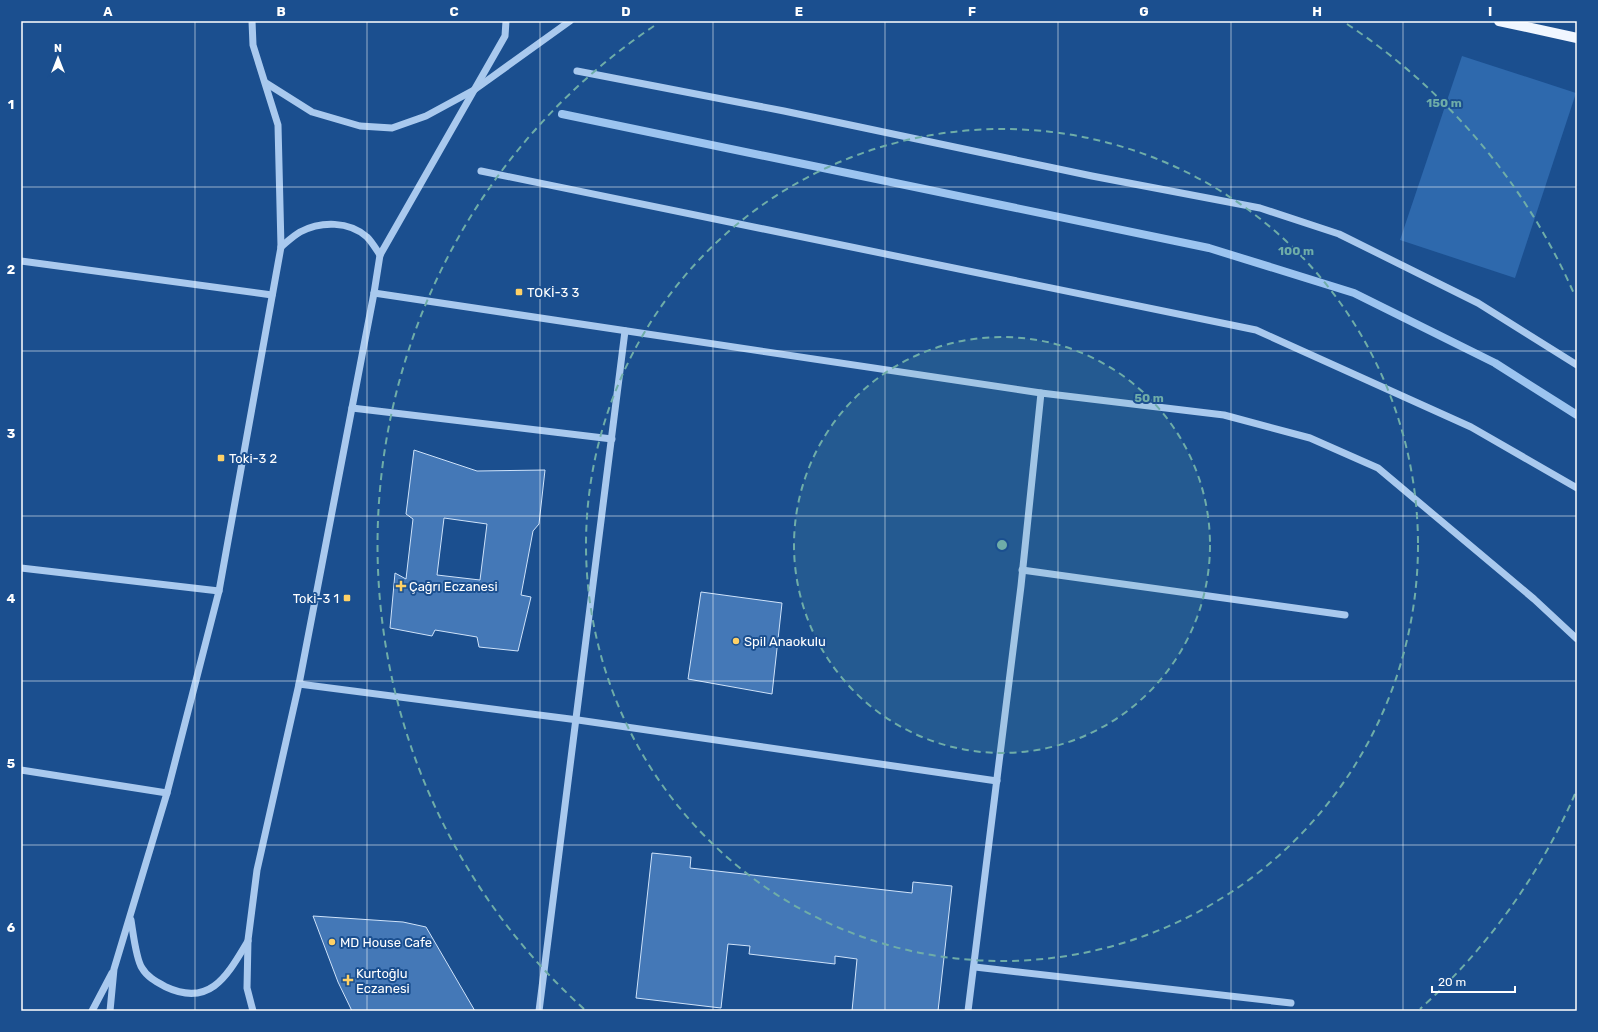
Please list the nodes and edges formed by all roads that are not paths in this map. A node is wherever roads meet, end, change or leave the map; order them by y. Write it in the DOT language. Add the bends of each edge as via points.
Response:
graph roads {
  1 [pos="252,21"];
  2 [pos="506,21"];
  3 [pos="570,21"];
  4 [pos="1499,21"];
  5 [pos="1577,38"];
  6 [pos="577,70"];
  7 [pos="266,83"];
  8 [pos="474,90"];
  9 [pos="481,171"];
  10 [pos="281,247"];
  11 [pos="380,254"];
  12 [pos="21,261"];
  13 [pos="374,293"];
  14 [pos="272,295"];
  15 [pos="625,331"];
  16 [pos="1577,365"];
  17 [pos="1041,393"];
  18 [pos="352,408"];
  19 [pos="612,439"];
  20 [pos="1577,488"];
  21 [pos="21,568"];
  22 [pos="1022,570"];
  23 [pos="219,591"];
  24 [pos="1345,615"];
  25 [pos="1577,639"];
  26 [pos="299,684"];
  27 [pos="578,720"];
  28 [pos="21,770"];
  29 [pos="998,782"];
  30 [pos="167,792"];
  31 [pos="130,918"];
  32 [pos="248,940"];
  33 [pos="975,967"];
  34 [pos="114,969"];
  35 [pos="1291,1003"];
  36 [pos="92,1011"];
  37 [pos="110,1011"];
  38 [pos="253,1011"];
  39 [pos="539,1011"];
  40 [pos="968,1011"];
  1 -- 7 [label="street" via="253,45"];
  2 -- 8 [label="street" via="505,36"];
  3 -- 8 [label="street"];
  4 -- 5 [label="main road"];
  6 -- 16 [label="street" via="1260,208 1339,234 1478,303"];
  7 -- 8 [label="street" via="312,112 360,126 392,128 426,116"];
  7 -- 10 [label="street" via="278,125"];
  8 -- 11 [label="street"];
  9 -- 20 [label="street" via="1256,330 1471,427"];
  10 -- 11 [label="street" via="300,232 319,225 336,224 354,228 367,237"];
  10 -- 14 [label="street"];
  11 -- 13 [label="street"];
  12 -- 14 [label="street"];
  13 -- 15 [label="street"];
  13 -- 18 [label="street"];
  14 -- 23 [label="street"];
  15 -- 17 [label="street"];
  15 -- 19 [label="street"];
  17 -- 22 [label="street"];
  17 -- 25 [label="street" via="1224,415 1310,438 1378,468 1528,594"];
  18 -- 19 [label="street"];
  18 -- 26 [label="street"];
  19 -- 27 [label="street"];
  21 -- 23 [label="street"];
  22 -- 24 [label="street"];
  22 -- 29 [label="street"];
  23 -- 30 [label="street"];
  26 -- 27 [label="street"];
  26 -- 32 [label="street" via="257,870"];
  27 -- 29 [label="street"];
  27 -- 39 [label="street"];
  28 -- 30 [label="street"];
  29 -- 33 [label="street"];
  30 -- 31 [label="street"];
  31 -- 32 [label="street" via="142,968 155,981 173,990 198,993 215,987 230,970"];
  31 -- 34 [label="street"];
  32 -- 38 [label="street" via="247,988"];
  33 -- 35 [label="street"];
  33 -- 40 [label="street"];
  34 -- 36 [label="street"];
  34 -- 37 [label="street"];
}
